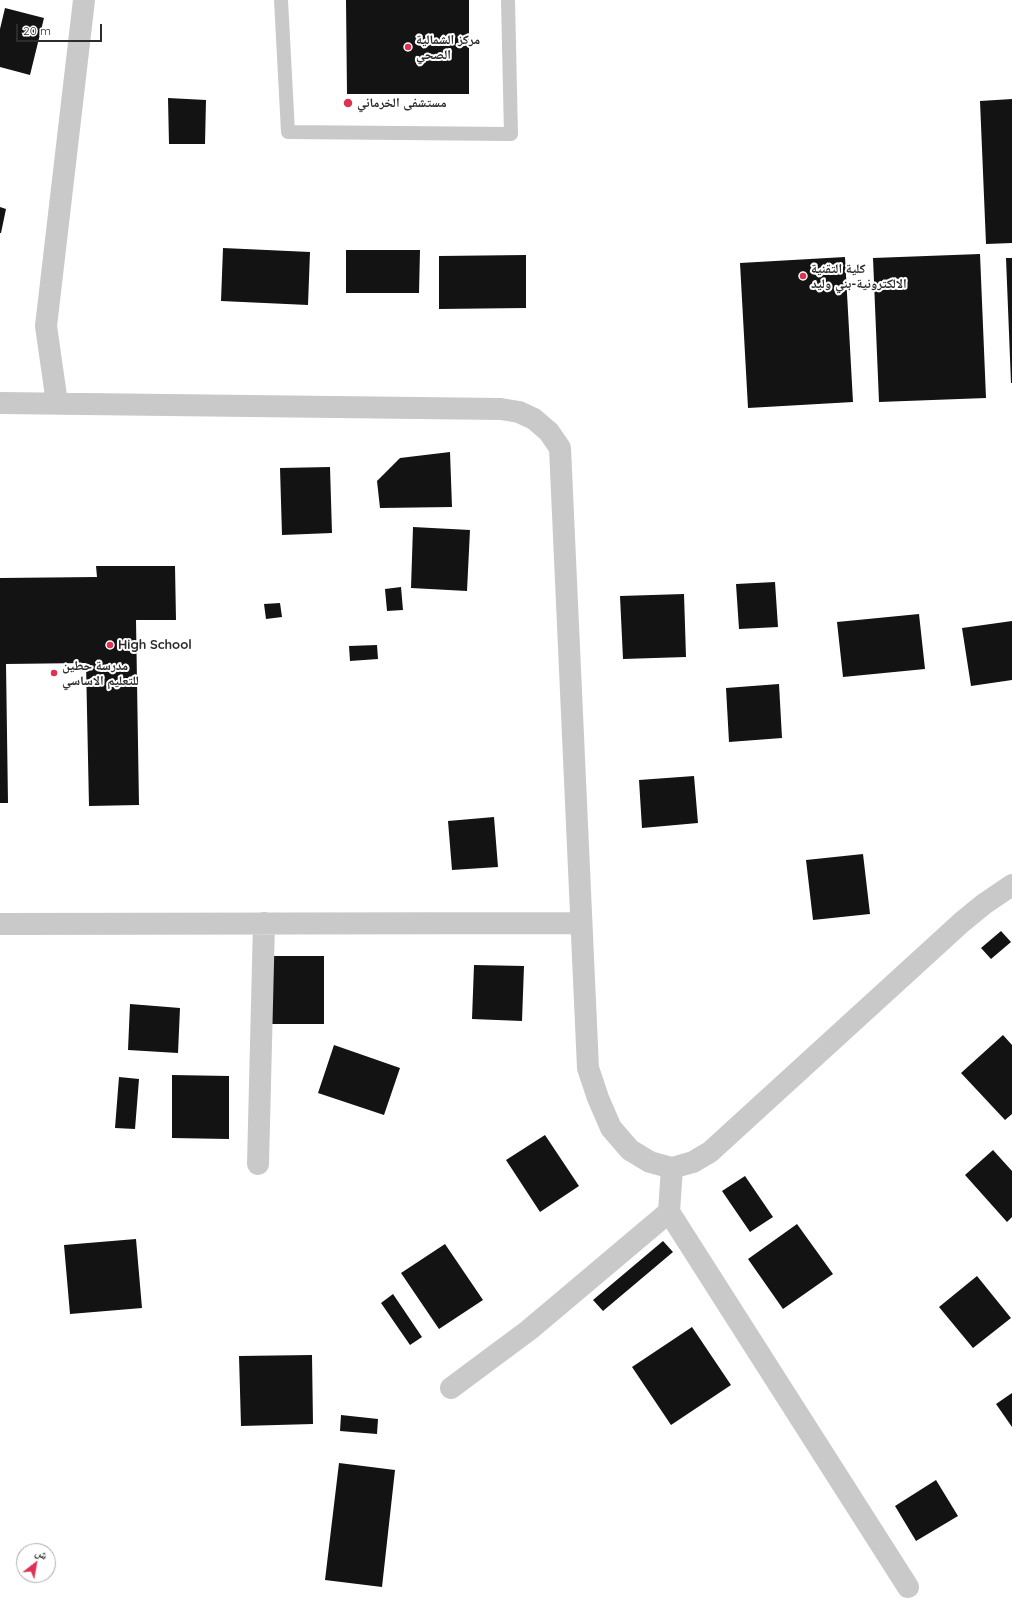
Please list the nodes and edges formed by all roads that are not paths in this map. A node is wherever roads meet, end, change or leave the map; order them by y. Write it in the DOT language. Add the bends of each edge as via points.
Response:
graph roads {
  1 [pos="84,0"];
  2 [pos="281,0"];
  3 [pos="508,0"];
  4 [pos="0,403"];
  5 [pos="57,403"];
  6 [pos="1012,885"];
  7 [pos="264,923"];
  8 [pos="581,923"];
  9 [pos="0,924"];
  10 [pos="258,1164"];
  11 [pos="672,1168"];
  12 [pos="669,1212"];
  13 [pos="451,1388"];
  14 [pos="908,1587"];
  1 -- 5 [label="street" via="46,326"];
  2 -- 3 [label="lane" via="288,132 511,134"];
  4 -- 5 [label="street"];
  5 -- 8 [label="street" via="501,409 519,412 534,419 549,432 560,448"];
  6 -- 11 [label="street" via="962,922 710,1152 693,1162"];
  7 -- 8 [label="street"];
  7 -- 9 [label="street"];
  7 -- 10 [label="street"];
  8 -- 11 [label="street" via="588,1068 598,1098 611,1128 630,1150 650,1162"];
  11 -- 12 [label="street"];
  12 -- 13 [label="street" via="529,1330"];
  12 -- 14 [label="street"];
}
